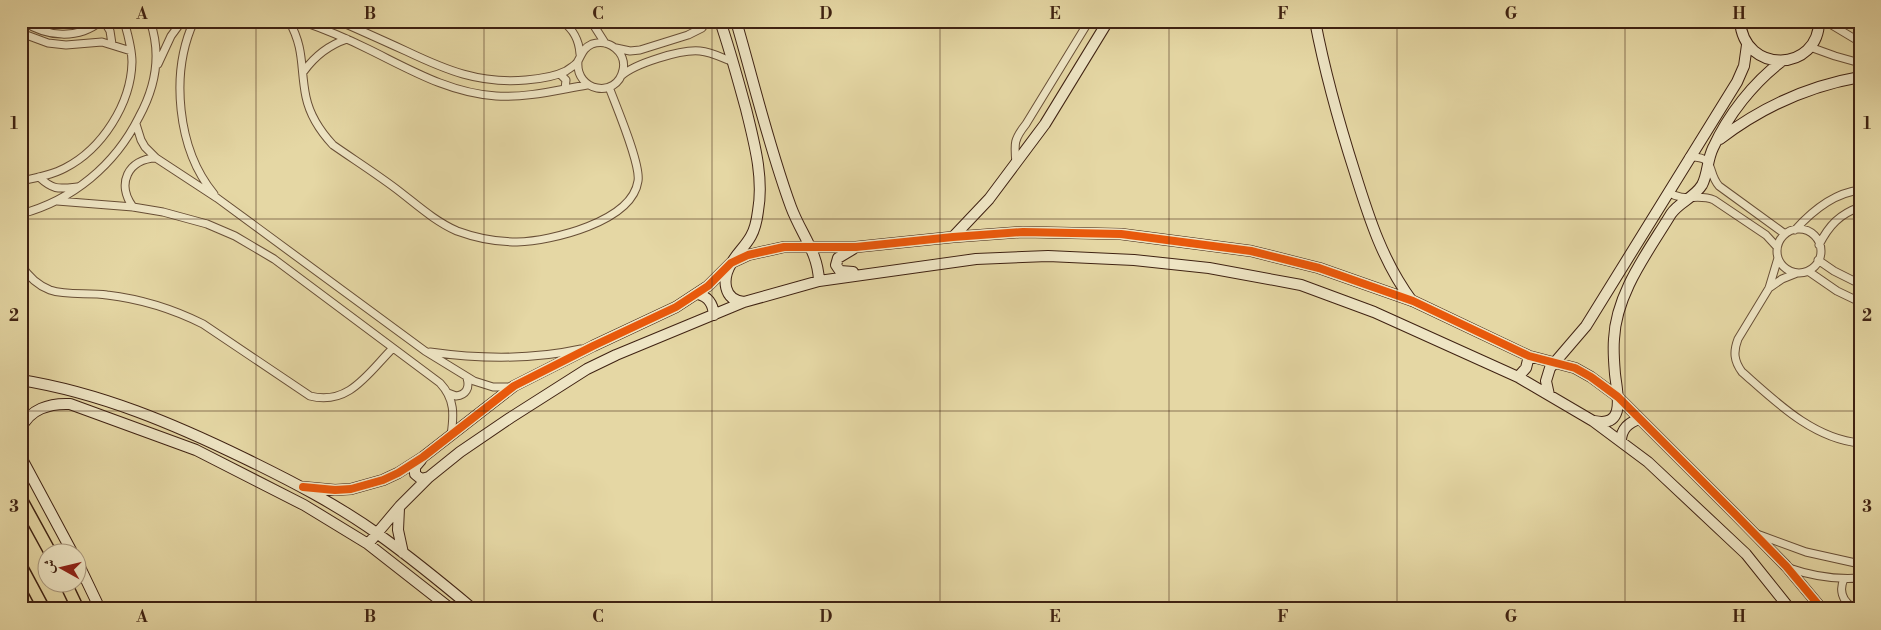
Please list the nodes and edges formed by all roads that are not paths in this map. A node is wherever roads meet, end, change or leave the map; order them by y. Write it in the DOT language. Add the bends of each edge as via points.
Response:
graph roads {
  1 [pos="23,21"];
  2 [pos="102,21"];
  3 [pos="124,21"];
  4 [pos="150,21"];
  5 [pos="168,21"];
  6 [pos="194,21"];
  7 [pos="289,21"];
  8 [pos="301,21"];
  9 [pos="340,21"];
  10 [pos="562,21"];
  11 [pos="591,21"];
  12 [pos="707,21"];
  13 [pos="720,21"];
  14 [pos="736,21"];
  15 [pos="1089,21"];
  16 [pos="1108,21"];
  17 [pos="1315,21"];
  18 [pos="1740,21"];
  19 [pos="1819,21"];
  20 [pos="1825,21"];
  21 [pos="180,23"];
  22 [pos="21,33"];
  23 [pos="347,39"];
  24 [pos="1860,42"];
  25 [pos="605,43"];
  26 [pos="112,44"];
  27 [pos="1747,45"];
  28 [pos="1810,47"];
  29 [pos="616,48"];
  30 [pos="131,50"];
  31 [pos="579,58"];
  32 [pos="1782,61"];
  33 [pos="733,62"];
  34 [pos="1860,63"];
  35 [pos="157,69"];
  36 [pos="304,72"];
  37 [pos="560,74"];
  38 [pos="621,76"];
  39 [pos="1860,77"];
  40 [pos="587,85"];
  41 [pos="609,87"];
  42 [pos="565,89"];
  43 [pos="136,124"];
  44 [pos="1716,142"];
  45 [pos="773,149"];
  46 [pos="757,153"];
  47 [pos="1690,157"];
  48 [pos="156,158"];
  49 [pos="1708,161"];
  50 [pos="1016,163"];
  51 [pos="39,177"];
  52 [pos="21,181"];
  53 [pos="80,187"];
  54 [pos="1860,190"];
  55 [pos="1668,192"];
  56 [pos="217,198"];
  57 [pos="1687,199"];
  58 [pos="57,201"];
  59 [pos="133,207"];
  60 [pos="1860,207"];
  61 [pos="21,214"];
  62 [pos="1795,230"];
  63 [pos="1785,234"];
  64 [pos="953,237"];
  65 [pos="1820,245"];
  66 [pos="856,247"];
  67 [pos="1777,247"];
  68 [pos="811,248"];
  69 [pos="1778,258"];
  70 [pos="1818,260"];
  71 [pos="731,263"];
  72 [pos="21,265"];
  73 [pos="1808,271"];
  74 [pos="1798,273"];
  75 [pos="867,274"];
  76 [pos="820,281"];
  77 [pos="1860,284"];
  78 [pos="1769,288"];
  79 [pos="698,294"];
  80 [pos="1413,301"];
  81 [pos="744,302"];
  82 [pos="1860,302"];
  83 [pos="714,315"];
  84 [pos="593,346"];
  85 [pos="393,348"];
  86 [pos="426,351"];
  87 [pos="1529,356"];
  88 [pos="1554,362"];
  89 [pos="1518,376"];
  90 [pos="467,378"];
  91 [pos="21,380"];
  92 [pos="514,386"];
  93 [pos="448,393"];
  94 [pos="1549,395"];
  95 [pos="1618,397"];
  96 [pos="26,414"];
  97 [pos="1640,419"];
  98 [pos="1593,421"];
  99 [pos="21,429"];
  100 [pos="451,435"];
  101 [pos="202,438"];
  102 [pos="1620,441"];
  103 [pos="1860,443"];
  104 [pos="196,450"];
  105 [pos="21,457"];
  106 [pos="423,457"];
  107 [pos="429,477"];
  108 [pos="303,487"];
  109 [pos="21,499"];
  110 [pos="400,506"];
  111 [pos="1753,532"];
  112 [pos="376,533"];
  113 [pos="45,542"];
  114 [pos="67,542"];
  115 [pos="368,544"];
  116 [pos="403,553"];
  117 [pos="1860,564"];
  118 [pos="21,566"];
  119 [pos="1786,566"];
  120 [pos="1860,578"];
  121 [pos="1844,579"];
  122 [pos="88,584"];
  123 [pos="70,592"];
  124 [pos="1860,600"];
  125 [pos="1851,608"];
  126 [pos="44,609"];
  127 [pos="78,609"];
  128 [pos="100,609"];
  129 [pos="451,609"];
  130 [pos="473,609"];
  131 [pos="1790,609"];
  132 [pos="1822,609"];
  1 -- 2 [label="street" via="40,30 66,34 83,32"];
  2 -- 26 [label="street" via="110,31"];
  3 -- 30 [label="street"];
  4 -- 35 [label="street"];
  5 -- 21 [label="street"];
  6 -- 56 [label="street" via="182,69 182,115 194,159"];
  7 -- 36 [label="street" via="300,47"];
  8 -- 23 [label="street"];
  9 -- 37 [label="street" via="442,68 468,76 512,81"];
  10 -- 31 [label="street" via="580,46"];
  11 -- 25 [label="street"];
  12 -- 29 [label="street" via="688,36 640,50"];
  13 -- 33 [label="street"];
  14 -- 45 [label="street"];
  15 -- 50 [label="street" via="1016,136"];
  16 -- 50 [label="street" via="1045,124"];
  17 -- 80 [label="street" via="1324,67 1362,195 1390,267"];
  18 -- 27 [label="street"];
  19 -- 28 [label="street" via="1818,33"];
  20 -- 24 [label="street"];
  21 -- 35 [label="street"];
  22 -- 26 [label="street" via="57,44"];
  23 -- 36 [label="street" via="320,54"];
  23 -- 42 [label="street" via="433,81 468,92 526,96"];
  25 -- 29 [label="street"];
  25 -- 31 [label="street" via="589,46"];
  26 -- 30 [label="street"];
  27 -- 32 [label="street" via="1766,59"];
  27 -- 47 [label="street" via="1744,66 1737,82"];
  28 -- 32 [label="street" via="1797,57"];
  28 -- 34 [label="street"];
  29 -- 38 [label="street" via="623,61"];
  30 -- 51 [label="street" via="127,90 104,134 74,163"];
  31 -- 37 [label="street"];
  31 -- 40 [label="street" via="580,76"];
  32 -- 44 [label="street" via="1755,85"];
  33 -- 38 [label="street" via="707,52 691,51 637,65"];
  33 -- 46 [label="street"];
  35 -- 43 [label="street" via="152,90"];
  36 -- 41 [label="street" via="310,112 333,145 439,221 472,236 507,242 555,237 583,228 612,214 633,195 638,169"];
  37 -- 42 [label="street" via="566,80"];
  38 -- 41 [label="street"];
  39 -- 44 [label="street" via="1786,99"];
  40 -- 41 [label="street" via="598,89"];
  40 -- 42 [label="street"];
  43 -- 48 [label="street" via="145,147"];
  43 -- 53 [label="street" via="110,161"];
  44 -- 49 [label="street"];
  45 -- 46 [label="street"];
  45 -- 68 [label="street" via="791,208"];
  46 -- 71 [label="street" via="761,196 757,219 752,235"];
  47 -- 49 [label="street"];
  47 -- 55 [label="street"];
  48 -- 56 [label="street"];
  48 -- 59 [label="street" via="141,161 126,178 126,193"];
  49 -- 57 [label="street" via="1702,185"];
  49 -- 63 [label="street" via="1719,186"];
  50 -- 64 [label="street" via="989,199"];
  51 -- 52 [label="street"];
  51 -- 53 [label="street" via="57,189"];
  53 -- 58 [label="street"];
  54 -- 62 [label="street" via="1829,200"];
  55 -- 57 [label="street"];
  55 -- 88 [label="street" via="1586,326"];
  56 -- 86 [label="street"];
  57 -- 67 [label="street" via="1704,197 1714,200"];
  57 -- 95 [label="street" via="1670,214 1622,301 1614,338"];
  58 -- 59 [label="street"];
  58 -- 61 [label="street"];
  59 -- 85 [label="street" via="193,220 249,243"];
  60 -- 65 [label="street" via="1835,220"];
  62 -- 63 [label="street"];
  62 -- 65 [label="street" via="1810,232"];
  63 -- 67 [label="street"];
  64 -- 66 [label="street"];
  64 -- 80 [label="street" via="1023,232 1121,234 1205,244 1292,261"];
  65 -- 70 [label="street"];
  66 -- 68 [label="street"];
  66 -- 75 [label="street" via="838,258 837,268 843,272"];
  67 -- 69 [label="street"];
  68 -- 71 [label="street" via="765,250"];
  68 -- 76 [label="street" via="818,264"];
  69 -- 74 [label="street" via="1787,270"];
  69 -- 78 [label="street"];
  70 -- 73 [label="street"];
  70 -- 77 [label="street"];
  71 -- 79 [label="street"];
  71 -- 81 [label="street" via="726,289 731,297"];
  72 -- 85 [label="street" via="35,282 50,290 133,299 192,319 310,396 318,398 335,397 351,390"];
  73 -- 74 [label="street"];
  73 -- 82 [label="street"];
  74 -- 78 [label="street" via="1782,278"];
  75 -- 76 [label="street"];
  75 -- 89 [label="street" via="976,259 1048,256 1209,268 1301,285 1374,312"];
  76 -- 81 [label="street"];
  78 -- 103 [label="street" via="1738,339 1734,356 1737,365 1793,414 1838,439"];
  79 -- 83 [label="street" via="710,302"];
  79 -- 84 [label="street"];
  80 -- 87 [label="street"];
  81 -- 83 [label="street"];
  83 -- 107 [label="street" via="587,369 460,452"];
  84 -- 86 [label="street" via="510,357"];
  84 -- 92 [label="street"];
  85 -- 93 [label="street" via="440,383"];
  86 -- 90 [label="street"];
  87 -- 88 [label="street"];
  87 -- 89 [label="street" via="1526,368"];
  88 -- 94 [label="street" via="1547,374"];
  88 -- 95 [label="street" via="1583,373"];
  89 -- 94 [label="street"];
  90 -- 92 [label="street" via="493,386"];
  90 -- 93 [label="street" via="464,394"];
  91 -- 101 [label="street" via="126,406"];
  92 -- 100 [label="street"];
  93 -- 100 [label="street" via="453,413"];
  94 -- 98 [label="street"];
  95 -- 97 [label="street"];
  95 -- 98 [label="street" via="1618,409 1611,420"];
  96 -- 99 [label="street"];
  96 -- 104 [label="street" via="53,404 70,404"];
  97 -- 102 [label="street" via="1626,427"];
  97 -- 111 [label="street"];
  98 -- 102 [label="street"];
  100 -- 106 [label="street"];
  101 -- 104 [label="street"];
  101 -- 108 [label="street"];
  102 -- 131 [label="street" via="1648,462 1746,554"];
  104 -- 115 [label="street" via="304,505"];
  105 -- 114 [label="street"];
  106 -- 107 [label="street" via="415,467 415,474 421,478"];
  106 -- 108 [label="street" via="398,473 367,486 335,490"];
  107 -- 110 [label="street"];
  108 -- 112 [label="street"];
  109 -- 113 [label="main road"];
  110 -- 112 [label="street"];
  110 -- 116 [label="street" via="398,530"];
  111 -- 117 [label="street" via="1806,552"];
  111 -- 119 [label="street"];
  112 -- 115 [label="street"];
  112 -- 116 [label="street"];
  115 -- 129 [label="street"];
  116 -- 130 [label="street"];
  118 -- 126 [label="main road"];
  119 -- 121 [label="street" via="1816,576"];
  119 -- 132 [label="street"];
  120 -- 121 [label="street"];
  121 -- 125 [label="street" via="1842,594"];
  122 -- 128 [label="street"];
  123 -- 127 [label="main road"];
  124 -- 125 [label="street"];
}
